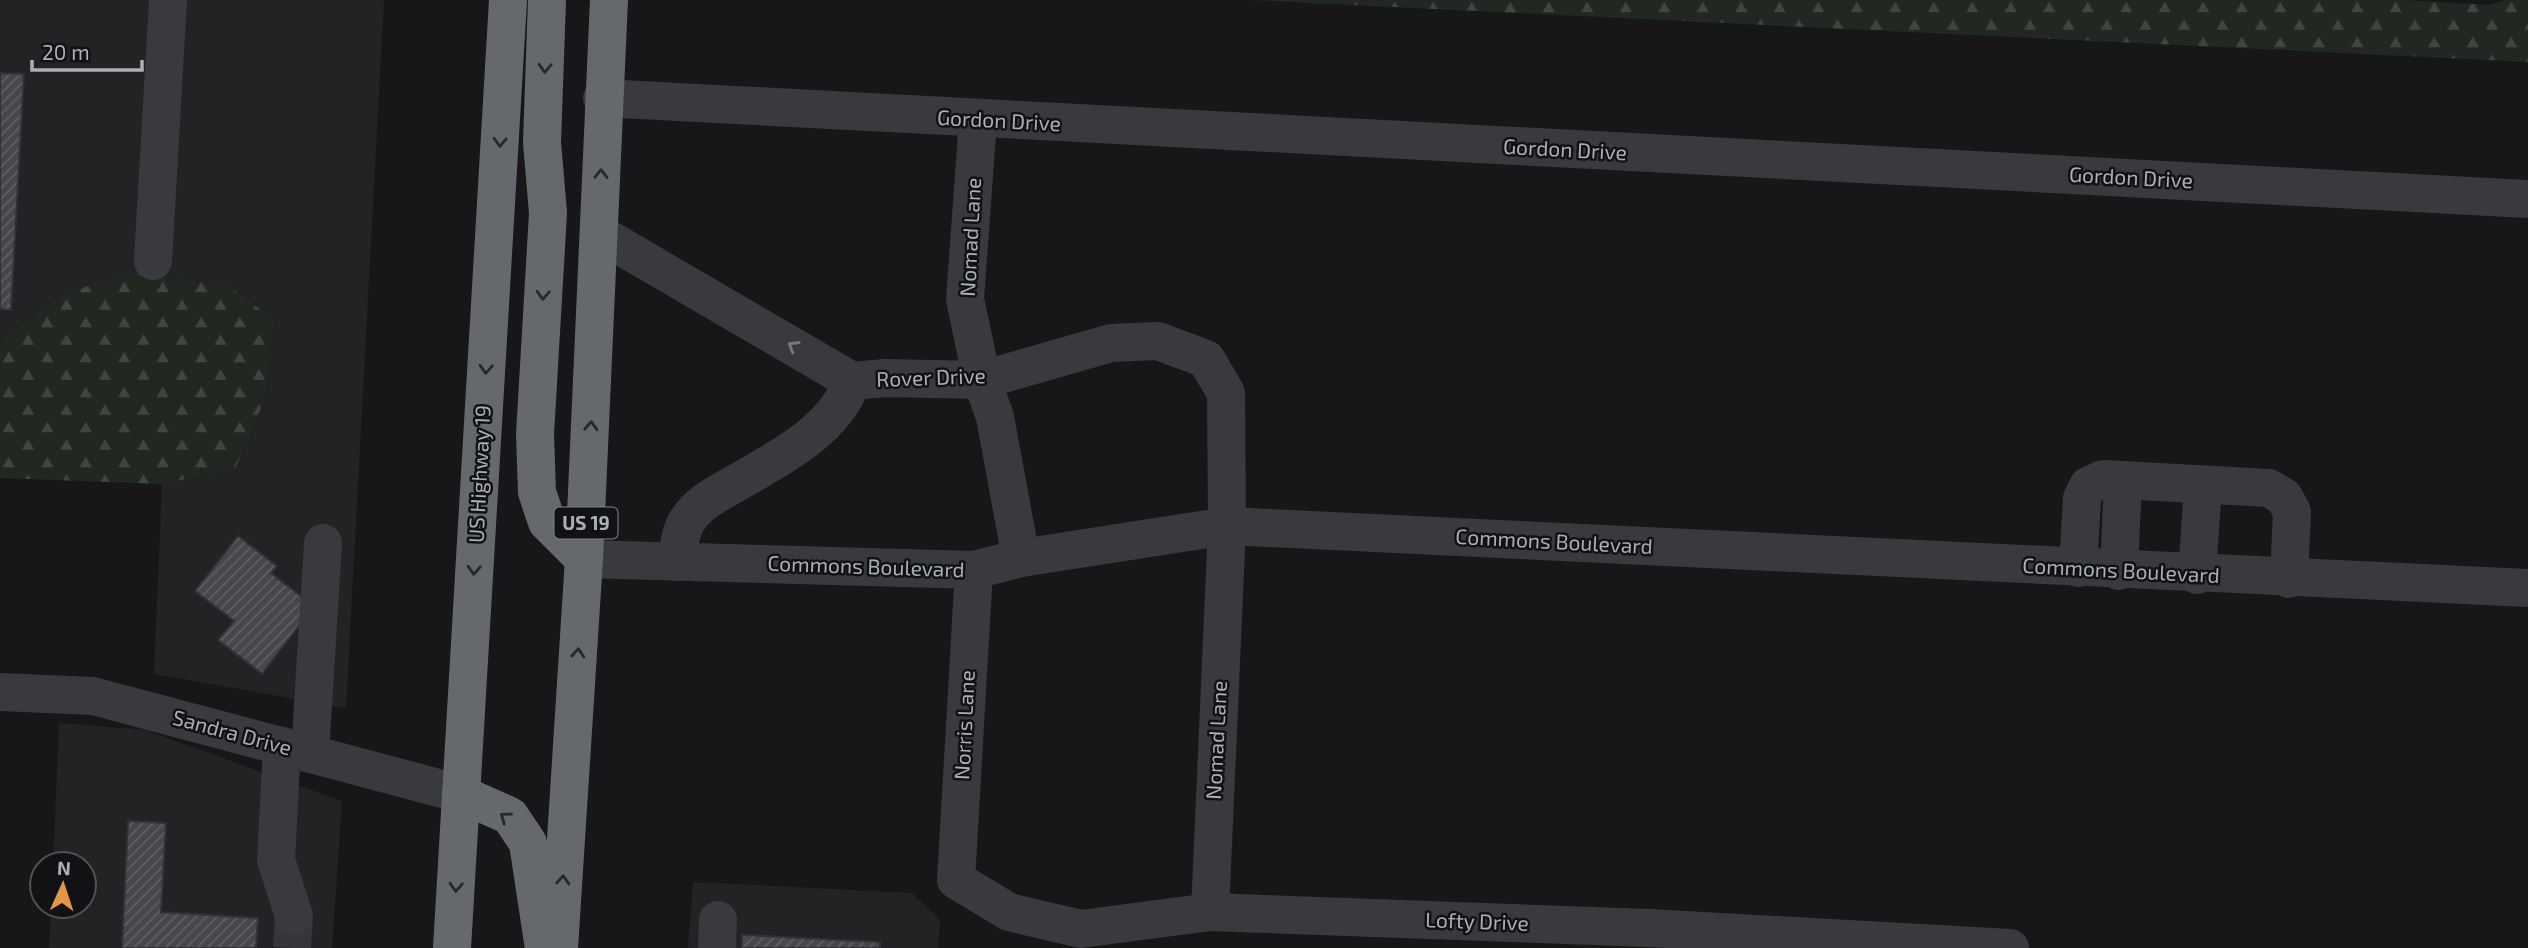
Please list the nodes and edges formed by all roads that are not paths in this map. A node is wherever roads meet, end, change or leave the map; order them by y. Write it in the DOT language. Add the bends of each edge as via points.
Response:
graph roads {
  1 [pos="168,0"];
  2 [pos="508,0"];
  3 [pos="547,0"];
  4 [pos="608,0"];
  5 [pos="602,99"];
  6 [pos="978,120"];
  7 [pos="2528,199"];
  8 [pos="600,234"];
  9 [pos="153,261"];
  10 [pos="982,380"];
  11 [pos="852,381"];
  12 [pos="2123,480"];
  13 [pos="2203,485"];
  14 [pos="1227,526"];
  15 [pos="323,543"];
  16 [pos="1021,558"];
  17 [pos="584,559"];
  18 [pos="677,562"];
  19 [pos="2078,568"];
  20 [pos="974,570"];
  21 [pos="2119,570"];
  22 [pos="2197,575"];
  23 [pos="2289,579"];
  24 [pos="2528,588"];
  25 [pos="0,692"];
  26 [pos="296,750"];
  27 [pos="461,794"];
  28 [pos="956,880"];
  29 [pos="1210,912"];
  30 [pos="294,916"];
  31 [pos="452,948"];
  32 [pos="544,948"];
  33 [pos="559,948"];
  34 [pos="2010,948"];
  1 -- 9 [label="street"];
  2 -- 27 [label="highway, US Highway 19, one-way"];
  3 -- 17 [label="highway, one-way" via="542,142 548,213 535,434 537,492 547,522"];
  4 -- 5 [label="highway, US 19"];
  5 -- 6 [label="street, Gordon Drive"];
  8 -- 5 [label="highway, US 19, one-way"];
  6 -- 7 [label="street, Gordon Drive"];
  6 -- 10 [label="street, Nomad Lane" via="965,299"];
  11 -- 8 [label="street, Rover Drive, one-way"];
  17 -- 8 [label="highway, US 19, one-way"];
  10 -- 11 [label="street, Rover Drive"];
  10 -- 14 [label="street, Rover Drive" via="1111,343 1158,341 1206,359 1226,393"];
  10 -- 16 [label="street, Nomad Lane" via="995,417"];
  11 -- 18 [label="street" via="833,416 786,453 706,500 681,534"];
  12 -- 13 [label="street"];
  12 -- 19 [label="street" via="2104,479 2088,486 2082,498"];
  12 -- 21 [label="street"];
  13 -- 22 [label="street"];
  13 -- 23 [label="street" via="2269,488 2284,497 2292,512"];
  14 -- 16 [label="street, Commons Boulevard"];
  14 -- 19 [label="street, Commons Boulevard"];
  14 -- 29 [label="street, Nomad Lane"];
  15 -- 26 [label="street"];
  16 -- 20 [label="street, Commons Boulevard"];
  17 -- 18 [label="street, Commons Boulevard"];
  33 -- 17 [label="highway, US 19, one-way"];
  18 -- 20 [label="street, Commons Boulevard"];
  19 -- 21 [label="street, Commons Boulevard"];
  20 -- 28 [label="street, Norris Lane"];
  21 -- 22 [label="street, Commons Boulevard"];
  22 -- 23 [label="street, Commons Boulevard"];
  23 -- 24 [label="street, Commons Boulevard"];
  25 -- 26 [label="street, Sandra Drive" via="93,696"];
  26 -- 27 [label="street, Sandra Drive"];
  26 -- 30 [label="street" via="276,860"];
  27 -- 31 [label="highway, US Highway 19, one-way"];
  32 -- 27 [label="highway, one-way" via="528,843 510,816"];
  28 -- 29 [label="street, Lofty Drive" via="1009,912 1081,929"];
  29 -- 34 [label="street, Lofty Drive" via="1649,928"];
}
